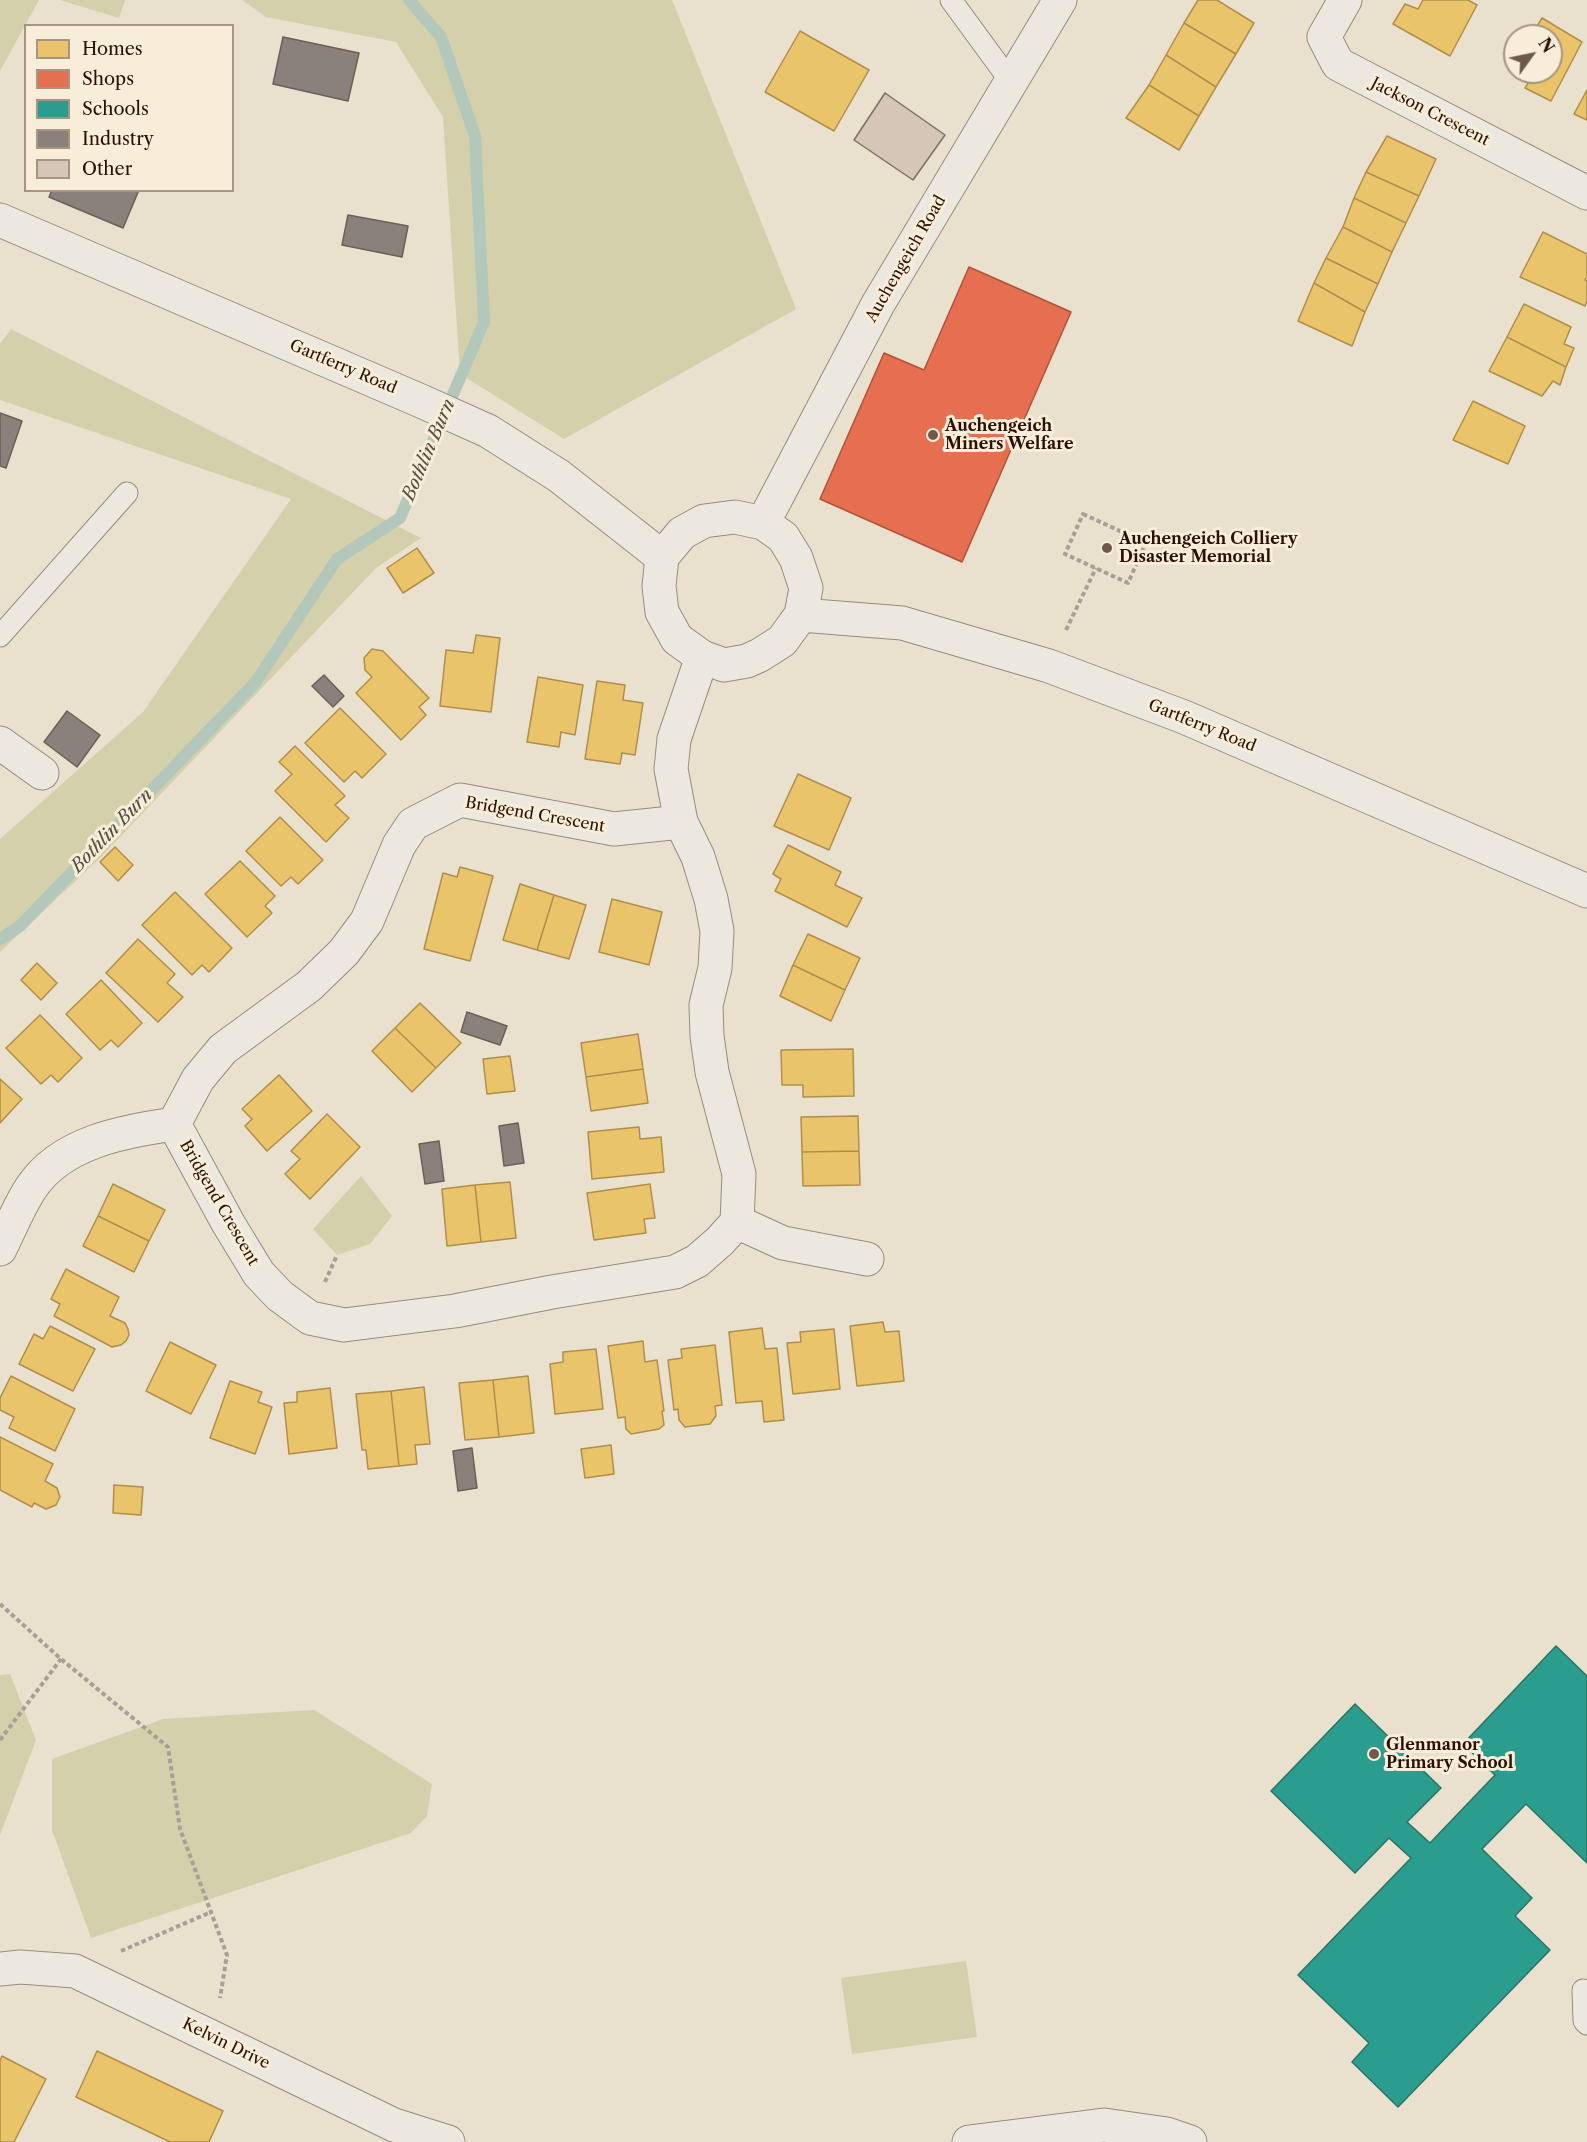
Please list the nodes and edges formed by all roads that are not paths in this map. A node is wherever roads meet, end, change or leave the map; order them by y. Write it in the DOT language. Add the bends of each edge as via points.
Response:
graph roads {
  1 [pos="951,0"];
  2 [pos="1060,0"];
  3 [pos="1345,0"];
  4 [pos="1011,82"];
  5 [pos="1587,193"];
  6 [pos="0,220"];
  7 [pos="128,493"];
  8 [pos="763,524"];
  9 [pos="662,557"];
  10 [pos="801,615"];
  11 [pos="0,636"];
  12 [pos="702,657"];
  13 [pos="0,743"];
  14 [pos="42,773"];
  15 [pos="681,822"];
  16 [pos="1587,891"];
  17 [pos="174,1124"];
  18 [pos="737,1222"];
  19 [pos="0,1250"];
  20 [pos="867,1259"];
  21 [pos="0,1969"];
  22 [pos="1583,1990"];
  23 [pos="1587,2024"];
  24 [pos="389,2134"];
  25 [pos="448,2142"];
  26 [pos="969,2142"];
  27 [pos="1190,2142"];
  1 -- 4 [label="lane"];
  2 -- 4 [label="street, Auchengeich Road"];
  3 -- 5 [label="street, Jackson Crescent" via="1324,37 1338,64"];
  4 -- 8 [label="street, Auchengeich Road" via="878,304"];
  6 -- 9 [label="street, Gartferry Road" via="488,431 559,476"];
  7 -- 11 [label="lane"];
  8 -- 9 [label="street" via="735,517 704,521 682,534"];
  8 -- 10 [label="street" via="783,537 796,558 806,588"];
  9 -- 12 [label="street" via="662,612 677,639"];
  10 -- 12 [label="street" via="782,640 747,661 724,665"];
  10 -- 16 [label="street, Gartferry Road" via="902,623 1049,666 1184,717"];
  12 -- 15 [label="street" via="674,739 671,770"];
  13 -- 14 [label="street"];
  15 -- 17 [label="street, Bridgend Crescent" via="614,829 460,800 413,824 399,845 367,921 344,952 309,986 223,1049 198,1078"];
  15 -- 18 [label="street" via="698,857 717,931 715,968 706,1005 706,1036 739,1174"];
  17 -- 18 [label="street, Bridgend Crescent" via="259,1274 310,1318 344,1325 455,1311 675,1272 697,1261"];
  17 -- 19 [label="street" via="126,1131 51,1165 31,1187"];
  18 -- 20 [label="street" via="783,1243"];
  21 -- 24 [label="street, Kelvin Drive" via="75,1971 213,2037"];
  22 -- 23 [label="lane"];
  24 -- 25 [label="street, Kelvin Drive"];
  26 -- 27 [label="street" via="1104,2125 1167,2134"];
}
